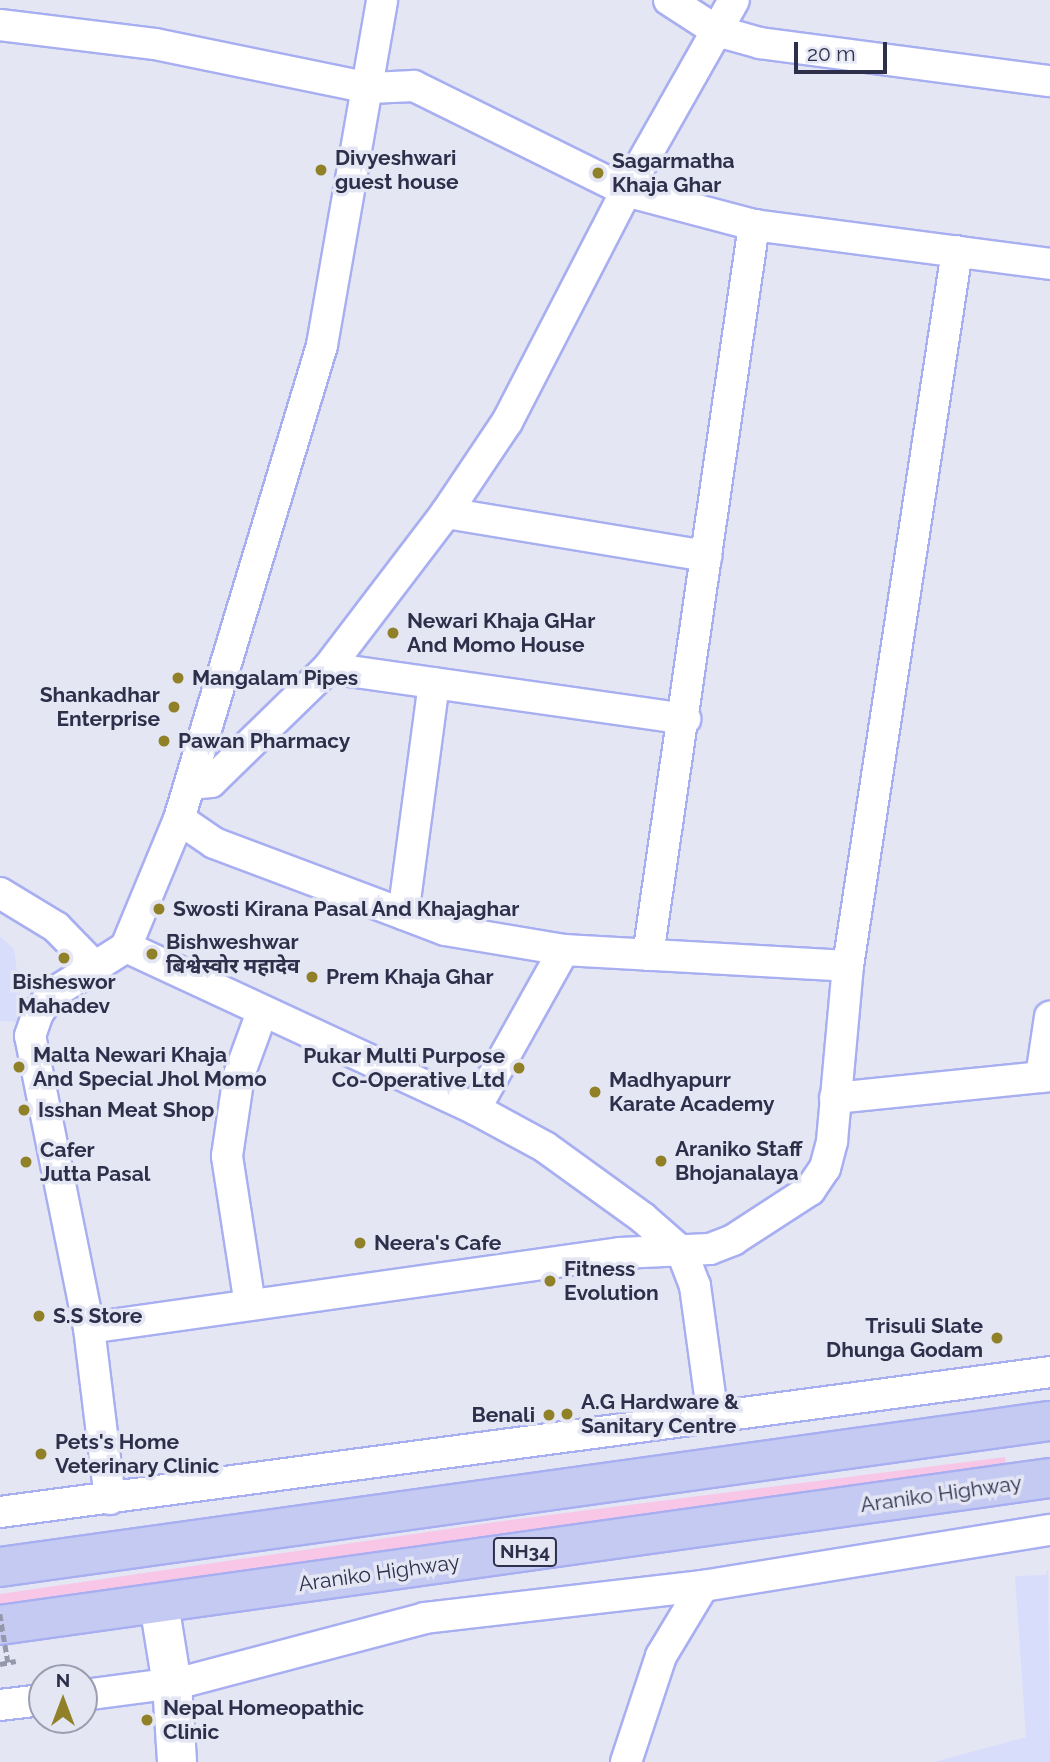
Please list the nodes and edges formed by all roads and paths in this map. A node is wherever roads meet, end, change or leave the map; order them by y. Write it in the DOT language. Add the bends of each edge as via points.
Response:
graph roads {
  1 [pos="382,0"];
  2 [pos="669,0"];
  3 [pos="734,0"];
  4 [pos="0,25"];
  5 [pos="717,31"];
  6 [pos="1050,81"];
  7 [pos="370,88"];
  8 [pos="626,191"];
  9 [pos="754,225"];
  10 [pos="957,251"];
  11 [pos="1050,264"];
  12 [pos="446,513"];
  13 [pos="706,556"];
  14 [pos="328,668"];
  15 [pos="434,683"];
  16 [pos="685,719"];
  17 [pos="190,784"];
  18 [pos="179,819"];
  19 [pos="0,892"];
  20 [pos="402,914"];
  21 [pos="126,947"];
  22 [pos="564,950"];
  23 [pos="648,955"];
  24 [pos="848,966"];
  25 [pos="96,968"];
  26 [pos="262,1012"];
  27 [pos="1050,1017"];
  28 [pos="1045,1077"];
  29 [pos="835,1098"];
  30 [pos="475,1109"];
  31 [pos="682,1252"];
  32 [pos="250,1305"];
  33 [pos="89,1328"];
  34 [pos="1050,1372"];
  35 [pos="713,1418"];
  36 [pos="1050,1421"];
  37 [pos="1050,1478"];
  38 [pos="110,1499"];
  39 [pos="0,1512"];
  40 [pos="1050,1530"];
  41 [pos="0,1567"];
  42 [pos="703,1586"];
  43 [pos="159,1604"];
  44 [pos="0,1614"];
  45 [pos="0,1625"];
  46 [pos="8,1662"];
  47 [pos="172,1684"];
  48 [pos="98,1693"];
  49 [pos="28,1702"];
  50 [pos="0,1705"];
  51 [pos="177,1762"];
  52 [pos="626,1762"];
  1 -- 7 [label="street"];
  2 -- 5 [label="street"];
  3 -- 5 [label="street"];
  4 -- 7 [label="street" via="155,44"];
  5 -- 6 [label="street" via="760,43"];
  5 -- 8 [label="street"];
  7 -- 8 [label="street" via="414,86"];
  7 -- 17 [label="street" via="322,345"];
  8 -- 9 [label="street"];
  8 -- 12 [label="street" via="508,422"];
  9 -- 10 [label="street"];
  9 -- 13 [label="street"];
  10 -- 11 [label="street"];
  10 -- 24 [label="street"];
  12 -- 13 [label="street"];
  12 -- 14 [label="street"];
  13 -- 16 [label="street"];
  14 -- 15 [label="street"];
  14 -- 17 [label="street" via="211,782"];
  15 -- 16 [label="street"];
  15 -- 20 [label="street"];
  16 -- 23 [label="street"];
  17 -- 18 [label="street"];
  18 -- 20 [label="street" via="214,843"];
  18 -- 21 [label="street"];
  19 -- 25 [label="street" via="56,928"];
  20 -- 22 [label="street" via="445,930"];
  21 -- 25 [label="street"];
  21 -- 26 [label="street"];
  22 -- 23 [label="street"];
  22 -- 30 [label="street"];
  23 -- 24 [label="street"];
  24 -- 29 [label="street"];
  25 -- 33 [label="street" via="52,994 38,1013 30,1036"];
  26 -- 30 [label="street"];
  26 -- 32 [label="street" via="239,1076 228,1156"];
  27 -- 28 [label="street"];
  28 -- 29 [label="street"];
  29 -- 31 [label="street" via="825,1168 810,1190 733,1240"];
  30 -- 31 [label="street" via="596,1181"];
  31 -- 32 [label="street" via="620,1253"];
  31 -- 35 [label="street" via="695,1286"];
  32 -- 33 [label="street"];
  33 -- 38 [label="street"];
  34 -- 35 [label="street"];
  35 -- 38 [label="street"];
  36 -- 41 [label="highway"];
  37 -- 43 [label="highway, Araniko Highway / NH34"];
  38 -- 39 [label="street"];
  40 -- 42 [label="street"];
  42 -- 47 [label="street" via="425,1618"];
  42 -- 52 [label="street" via="661,1656"];
  43 -- 45 [label="highway, Araniko Highway / NH34"];
  43 -- 47 [label="street"];
  44 -- 46 [label="path, bridge"];
  47 -- 48 [label="street"];
  47 -- 51 [label="street"];
  49 -- 50 [label="street"];
}
